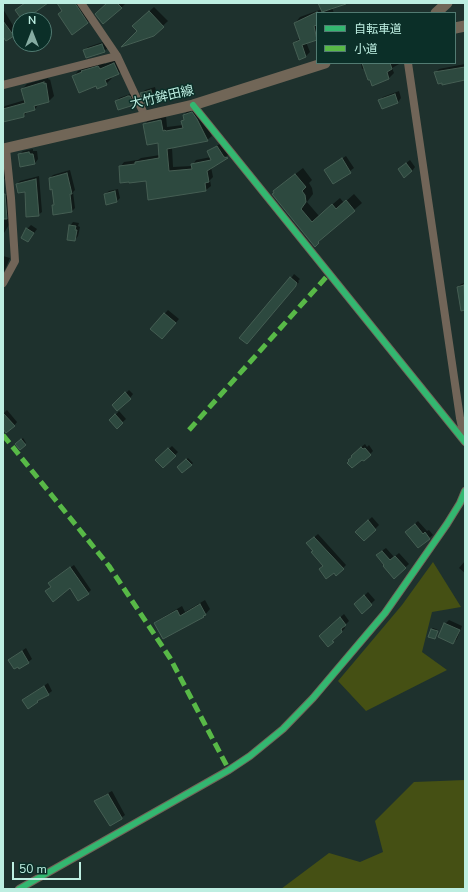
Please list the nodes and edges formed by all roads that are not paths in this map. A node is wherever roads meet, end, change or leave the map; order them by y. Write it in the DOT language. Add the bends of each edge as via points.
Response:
graph roads {
  1 [pos="81,3"];
  2 [pos="447,3"];
  3 [pos="437,12"];
  4 [pos="117,56"];
  5 [pos="322,64"];
  6 [pos="408,64"];
  7 [pos="3,85"];
  8 [pos="193,105"];
  9 [pos="145,116"];
  10 [pos="4,149"];
  11 [pos="3,283"];
  12 [pos="465,441"];
  13 [pos="465,491"];
  14 [pos="19,889"];
  1 -- 4 [label="street"];
  2 -- 3 [label="main road"];
  4 -- 7 [label="street"];
  4 -- 9 [label="street"];
  5 -- 8 [label="main road, 大竹鉾田線"];
  6 -- 12 [label="street"];
  8 -- 9 [label="main road, 大竹鉾田線"];
  8 -- 12 [label="street"];
  9 -- 10 [label="main road, 大竹鉾田線"];
  10 -- 11 [label="street" via="11,198 15,260"];
  13 -- 14 [label="street" via="447,524 386,613 283,729 229,770"];
}
